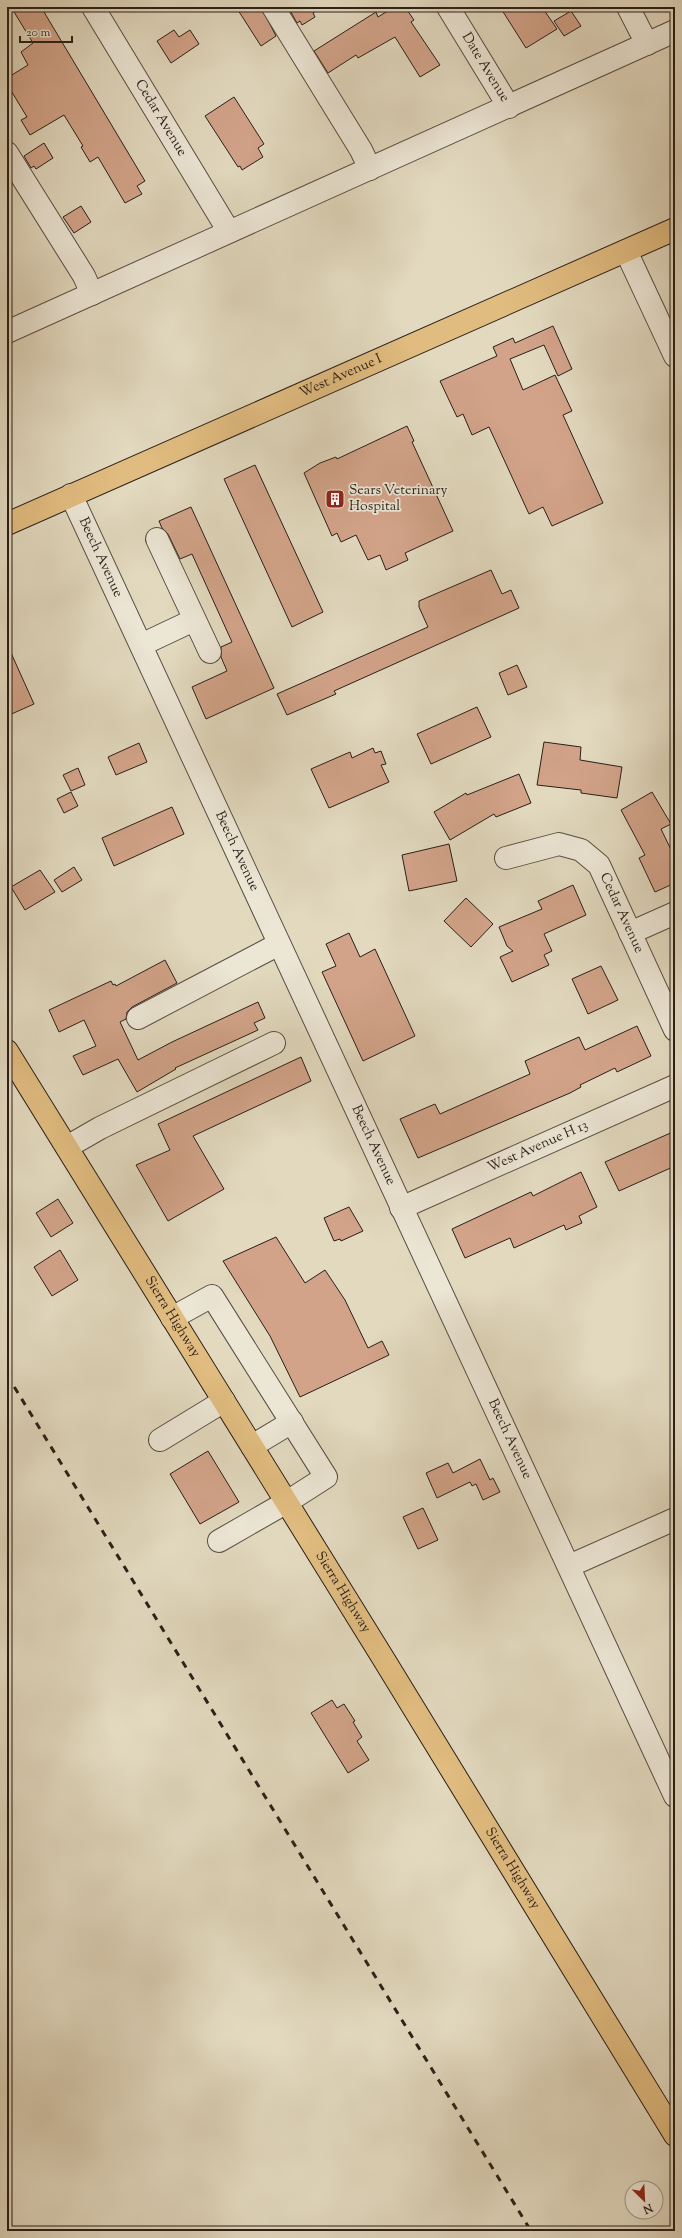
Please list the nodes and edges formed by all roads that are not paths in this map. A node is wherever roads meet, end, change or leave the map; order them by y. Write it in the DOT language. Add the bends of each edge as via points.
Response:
graph roads {
  1 [pos="93,7"];
  2 [pos="273,7"];
  3 [pos="448,7"];
  4 [pos="628,7"];
  5 [pos="675,31"];
  6 [pos="647,44"];
  7 [pos="509,107"];
  8 [pos="7,153"];
  9 [pos="370,169"];
  10 [pos="675,229"];
  11 [pos="228,230"];
  12 [pos="626,251"];
  13 [pos="92,294"];
  14 [pos="7,332"];
  15 [pos="675,356"];
  16 [pos="71,495"];
  17 [pos="7,524"];
  18 [pos="156,539"];
  19 [pos="194,620"];
  20 [pos="141,645"];
  21 [pos="210,652"];
  22 [pos="506,858"];
  23 [pos="675,913"];
  24 [pos="630,934"];
  25 [pos="280,944"];
  26 [pos="138,1018"];
  27 [pos="675,1030"];
  28 [pos="274,1043"];
  29 [pos="7,1051"];
  30 [pos="675,1086"];
  31 [pos="67,1148"];
  32 [pos="401,1208"];
  33 [pos="172,1318"];
  34 [pos="224,1401"];
  35 [pos="292,1422"];
  36 [pos="160,1440"];
  37 [pos="252,1446"];
  38 [pos="287,1502"];
  39 [pos="675,1519"];
  40 [pos="219,1541"];
  41 [pos="569,1566"];
  42 [pos="675,1796"];
  43 [pos="675,2135"];
  1 -- 11 [label="street, Cedar Avenue"];
  2 -- 9 [label="street" via="361,150"];
  3 -- 7 [label="street, Date Avenue"];
  4 -- 6 [label="street"];
  5 -- 6 [label="street"];
  6 -- 7 [label="street"];
  7 -- 9 [label="street"];
  8 -- 13 [label="street" via="84,276"];
  9 -- 11 [label="street"];
  10 -- 12 [label="main road, West Avenue I"];
  11 -- 13 [label="street"];
  12 -- 15 [label="street"];
  12 -- 16 [label="main road, West Avenue I"];
  13 -- 14 [label="street"];
  16 -- 17 [label="main road, West Avenue I"];
  16 -- 20 [label="street, Beech Avenue"];
  18 -- 19 [label="street"];
  19 -- 20 [label="street"];
  19 -- 21 [label="street"];
  20 -- 25 [label="street, Beech Avenue"];
  22 -- 24 [label="street, Cedar Avenue" via="559,844 581,850 599,866"];
  23 -- 24 [label="street"];
  24 -- 27 [label="street, Cedar Avenue"];
  25 -- 26 [label="street"];
  25 -- 32 [label="street, Beech Avenue"];
  28 -- 31 [label="street" via="100,1128"];
  29 -- 31 [label="main road, Sierra Highway"];
  30 -- 32 [label="street, West Avenue H 13"];
  31 -- 33 [label="main road, Sierra Highway"];
  32 -- 41 [label="street, Beech Avenue"];
  33 -- 34 [label="main road, Sierra Highway"];
  33 -- 35 [label="street" via="212,1296"];
  34 -- 36 [label="street"];
  34 -- 37 [label="main road, Sierra Highway"];
  35 -- 37 [label="street"];
  35 -- 38 [label="street" via="326,1477"];
  37 -- 38 [label="main road, Sierra Highway"];
  38 -- 40 [label="street"];
  38 -- 43 [label="main road, Sierra Highway"];
  39 -- 41 [label="street"];
  41 -- 42 [label="street, Beech Avenue"];
}
